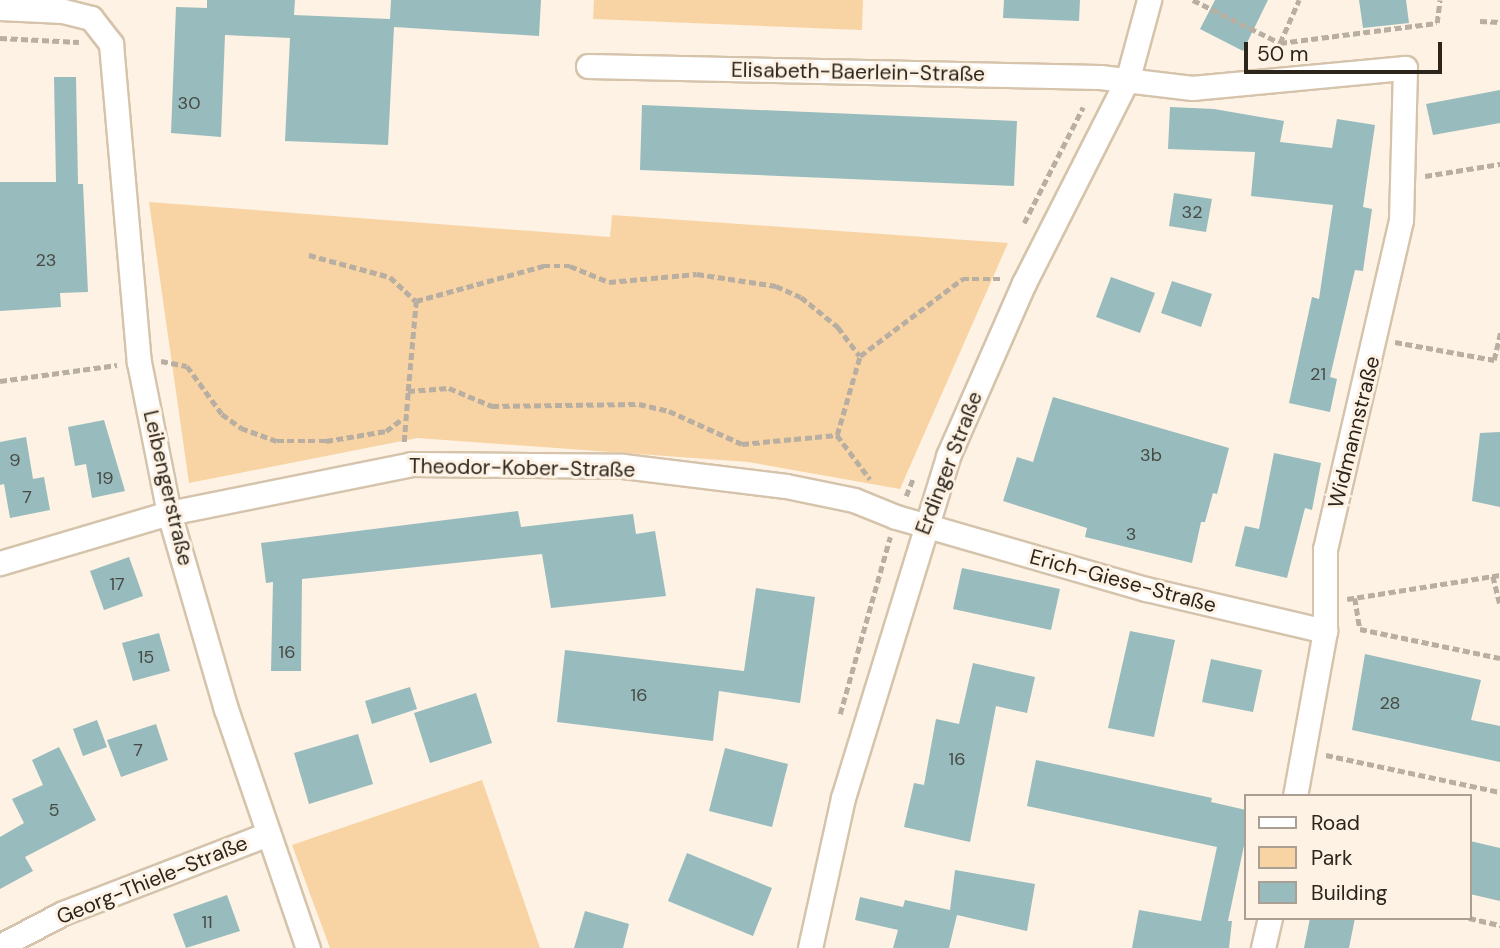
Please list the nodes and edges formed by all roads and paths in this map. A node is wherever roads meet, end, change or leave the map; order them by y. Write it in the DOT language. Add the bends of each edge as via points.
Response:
graph roads {
  1 [pos="1149,0"];
  2 [pos="1193,0"];
  3 [pos="1299,0"];
  4 [pos="1440,0"];
  5 [pos="0,8"];
  6 [pos="91,9"];
  7 [pos="1480,21"];
  8 [pos="1500,22"];
  9 [pos="0,38"];
  10 [pos="1279,43"];
  11 [pos="111,44"];
  12 [pos="588,66"];
  13 [pos="1405,68"];
  14 [pos="1128,79"];
  15 [pos="1500,164"];
  16 [pos="1402,180"];
  17 [pos="309,255"];
  18 [pos="1000,279"];
  19 [pos="416,301"];
  20 [pos="1500,333"];
  21 [pos="1377,339"];
  22 [pos="860,356"];
  23 [pos="139,362"];
  24 [pos="0,381"];
  25 [pos="408,391"];
  26 [pos="402,419"];
  27 [pos="837,435"];
  28 [pos="404,465"];
  29 [pos="874,483"];
  30 [pos="894,496"];
  31 [pos="904,499"];
  32 [pos="169,513"];
  33 [pos="924,524"];
  34 [pos="0,563"];
  35 [pos="1500,575"];
  36 [pos="1493,576"];
  37 [pos="1355,598"];
  38 [pos="1326,602"];
  39 [pos="1500,604"];
  40 [pos="1325,631"];
  41 [pos="1500,658"];
  42 [pos="1305,750"];
  43 [pos="1500,792"];
  44 [pos="1295,794"];
  45 [pos="268,834"];
  46 [pos="1472,919"];
  47 [pos="1269,920"];
  48 [pos="1500,925"];
  49 [pos="0,946"];
  50 [pos="307,948"];
  51 [pos="810,948"];
  52 [pos="1263,948"];
  1 -- 14 [label="street, Erdinger Straße"];
  2 -- 10 [label="path"];
  3 -- 10 [label="path"];
  4 -- 10 [label="path" via="1437,23"];
  5 -- 6 [label="street"];
  6 -- 11 [label="street"];
  7 -- 8 [label="path"];
  9 -- 11 [label="path"];
  11 -- 23 [label="street, Leibengerstraße"];
  12 -- 14 [label="street, Elisabeth-Baerlein-Straße"];
  13 -- 14 [label="street, Elisabeth-Baerlein-Straße" via="1192,88"];
  13 -- 16 [label="street, Widmannstraße"];
  14 -- 33 [label="street, Erdinger Straße" via="1024,283 948,456"];
  15 -- 16 [label="path"];
  16 -- 21 [label="street, Widmannstraße" via="1401,220"];
  17 -- 19 [label="path" via="390,277"];
  18 -- 22 [label="path" via="962,279"];
  19 -- 22 [label="path" via="543,266 570,266 621,282 697,274 776,286 801,297 838,327"];
  19 -- 25 [label="path"];
  20 -- 21 [label="path" via="1494,360"];
  21 -- 38 [label="street, Widmannstraße" via="1325,549"];
  22 -- 27 [label="path"];
  23 -- 24 [label="path"];
  23 -- 26 [label="path" via="171,361 187,366 222,414 241,428 277,441 338,439 386,431"];
  23 -- 32 [label="street, Leibengerstraße"];
  25 -- 26 [label="path"];
  25 -- 27 [label="path" via="449,388 492,406 639,404 669,411 742,444"];
  26 -- 28 [label="path"];
  27 -- 29 [label="path"];
  28 -- 32 [label="street, Theodor-Kober-Straße"];
  28 -- 33 [label="street, Theodor-Kober-Straße" via="623,466 786,486 854,500"];
  30 -- 31 [label="path"];
  32 -- 34 [label="street, Theodor-Kober-Straße"];
  32 -- 45 [label="street, Leibengerstraße"];
  33 -- 40 [label="street, Erich-Giese-Straße" via="1146,589"];
  33 -- 51 [label="street, Erdinger Straße" via="843,798"];
  35 -- 36 [label="path"];
  36 -- 37 [label="path"];
  36 -- 39 [label="path"];
  37 -- 38 [label="path"];
  37 -- 41 [label="path" via="1360,629"];
  38 -- 40 [label="street, Widmannstraße"];
  40 -- 42 [label="street, Widmannstraße"];
  42 -- 43 [label="path"];
  42 -- 44 [label="street, Widmannstraße"];
  45 -- 49 [label="street, Georg-Thiele-Straße" via="63,913"];
  45 -- 50 [label="street, Leibengerstraße"];
  46 -- 48 [label="path"];
  47 -- 52 [label="street"];
}
